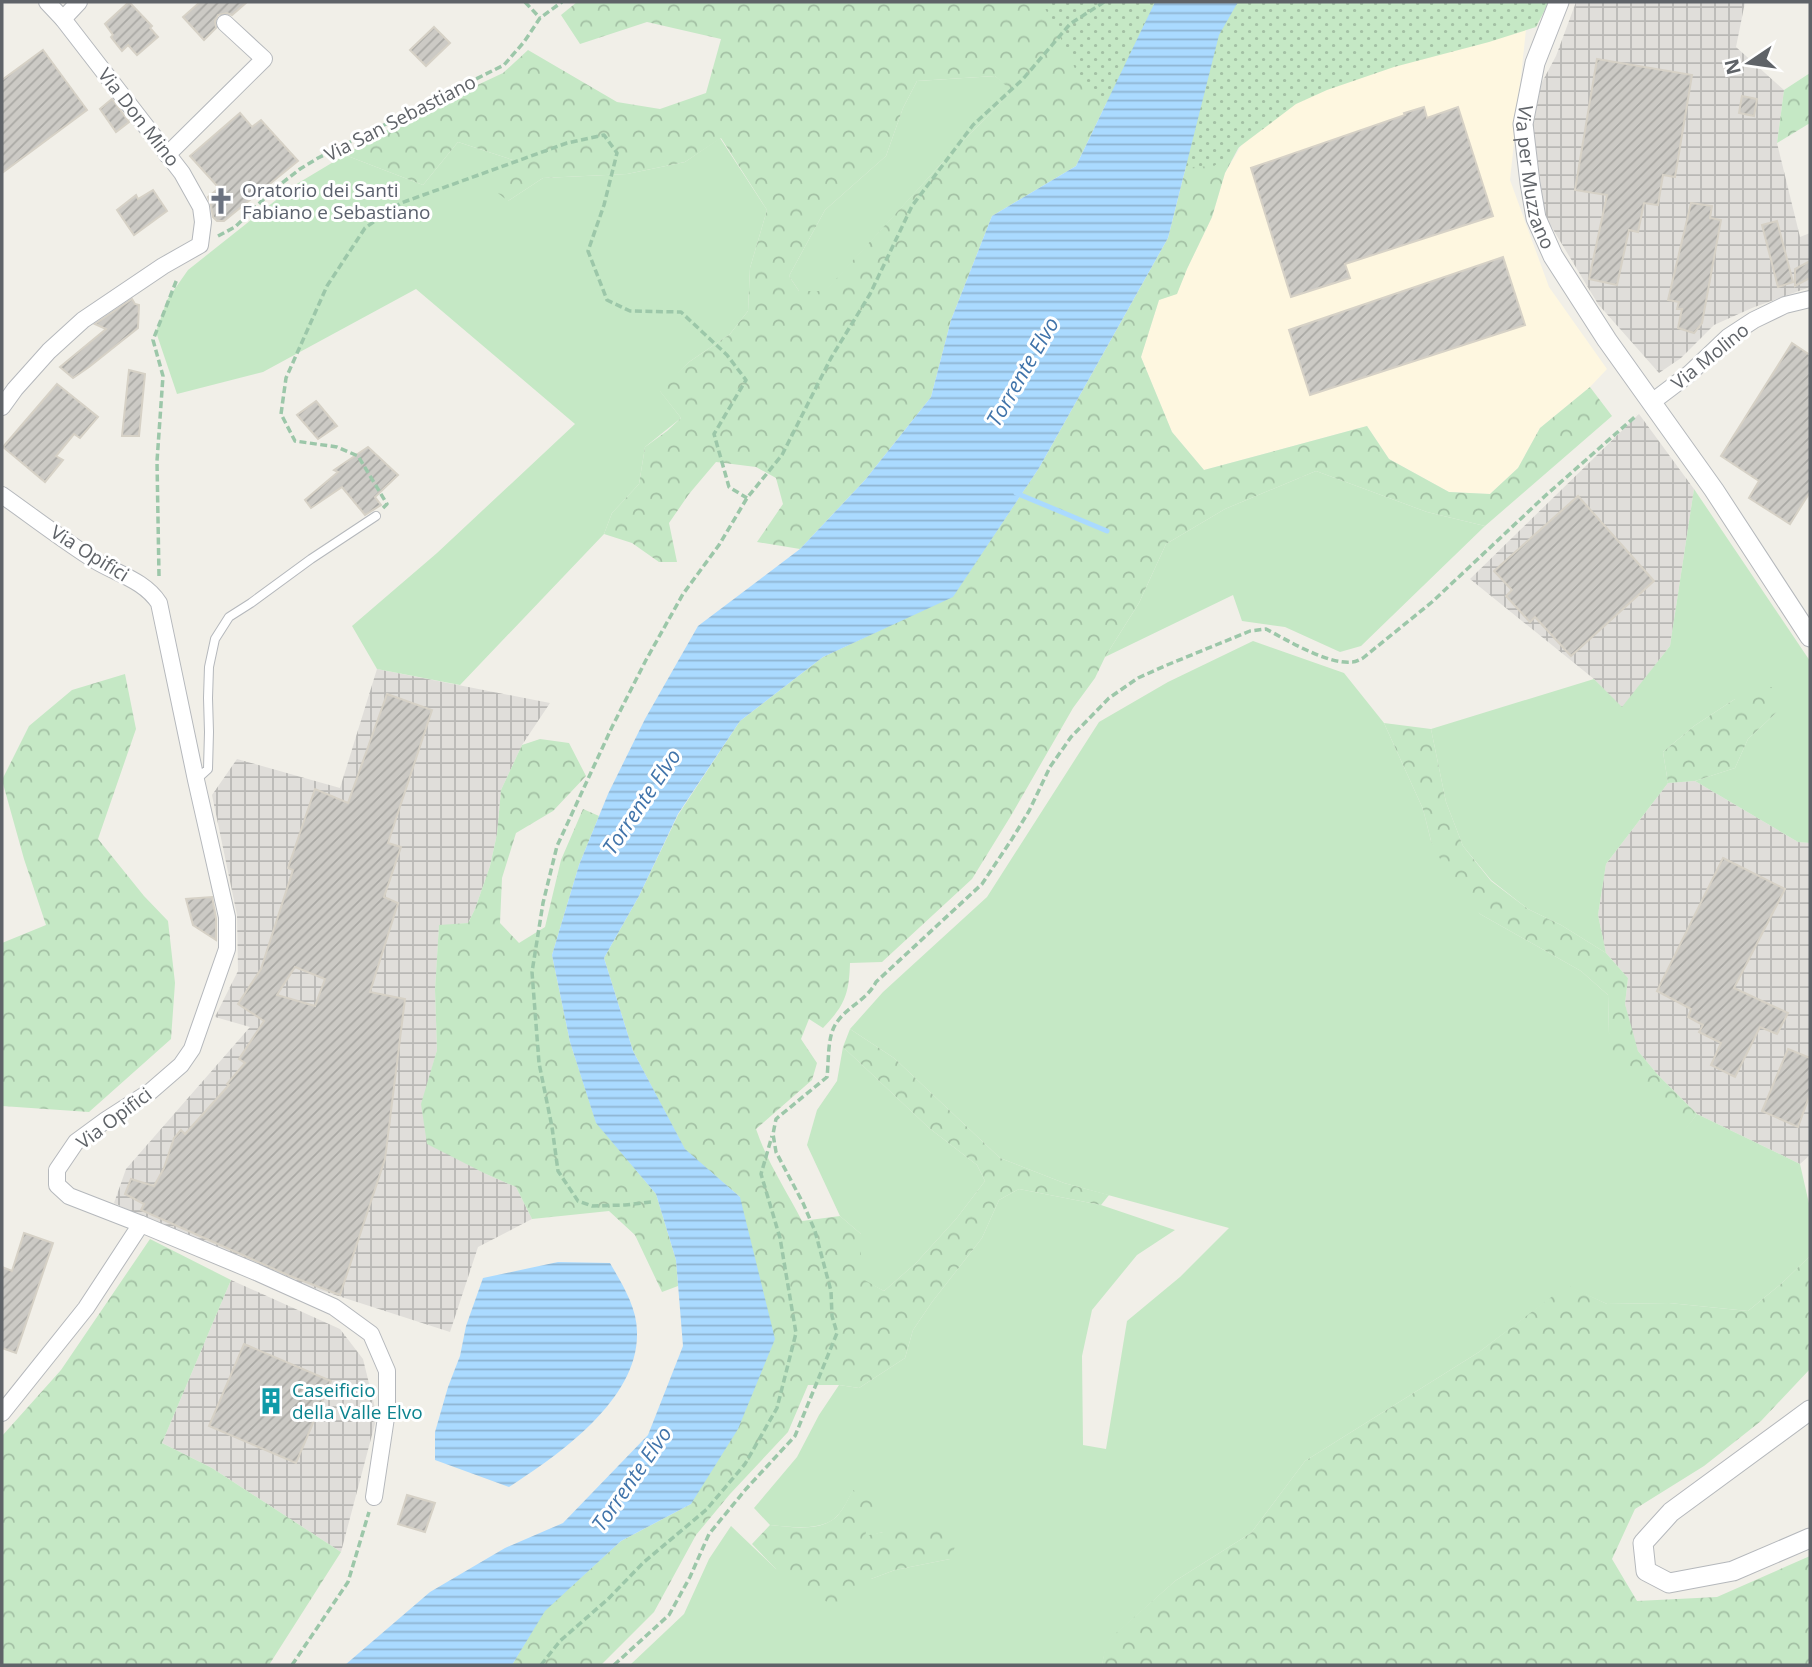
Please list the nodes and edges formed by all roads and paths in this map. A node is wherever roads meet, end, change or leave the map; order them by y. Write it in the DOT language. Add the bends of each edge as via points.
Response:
graph roads {
  1 [pos="47,2"];
  2 [pos="79,2"];
  3 [pos="525,2"];
  4 [pos="562,2"];
  5 [pos="1104,2"];
  6 [pos="1559,2"];
  7 [pos="540,18"];
  8 [pos="63,19"];
  9 [pos="225,23"];
  10 [pos="167,155"];
  11 [pos="200,245"];
  12 [pos="179,257"];
  13 [pos="1810,299"];
  14 [pos="1652,402"];
  15 [pos="2,407"];
  16 [pos="2,495"];
  17 [pos="747,498"];
  18 [pos="376,516"];
  19 [pos="159,603"];
  20 [pos="1810,637"];
  21 [pos="196,780"];
  22 [pos="773,1134"];
  23 [pos="651,1202"];
  24 [pos="141,1224"];
  25 [pos="1810,1410"];
  26 [pos="2,1413"];
  27 [pos="373,1497"];
  28 [pos="1810,1538"];
  29 [pos="292,1665"];
  30 [pos="541,1665"];
  31 [pos="614,1665"];
  1 -- 8 [label="street, Via Don Mino"];
  2 -- 8 [label="street"];
  3 -- 7 [label="path"];
  4 -- 7 [label="path, Via San Sebastiano"];
  5 -- 17 [label="path" via="1070,24 1023,79 972,125 912,206 782,455"];
  6 -- 14 [label="street, Via per Muzzano" via="1535,63 1523,124 1536,218 1553,256"];
  7 -- 11 [label="path, Via San Sebastiano" via="504,65 318,158 273,190 235,228"];
  8 -- 10 [label="street, Via Don Mino"];
  9 -- 10 [label="street" via="264,59"];
  10 -- 11 [label="street, Via Don Mino" via="183,173 201,207"];
  11 -- 12 [label="street"];
  12 -- 15 [label="street" via="83,320 49,351"];
  12 -- 19 [label="path" via="178,277 153,340 163,376 157,461"];
  13 -- 14 [label="street, Via Molino" via="1754,320"];
  14 -- 20 [label="street, Via per Muzzano"];
  14 -- 22 [label="path" via="1363,659 1338,661 1266,629 1257,630 1138,678 1109,698 1071,737 1050,767 1018,830 982,884 836,1022 827,1077 776,1119"];
  16 -- 19 [label="street, Via Opifici" via="97,562 142,585"];
  17 -- 18 [label="path" via="729,486 714,434 746,380 727,355 681,312 630,311 607,300 588,251 617,153 604,135 401,203 365,228 327,286 286,378 281,414 295,441 337,447 358,456 387,504"];
  17 -- 23 [label="path" via="683,594 646,660 557,846 532,972 539,1063 558,1171 578,1202 592,1206"];
  18 -- 21 [label="lane" via="229,617 215,639 209,667 208,769"];
  19 -- 21 [label="street, Via Opifici"];
  21 -- 24 [label="street, Via Opifici" via="227,917 227,949 203,1019 181,1065 76,1142 57,1170 57,1185 69,1196"];
  22 -- 30 [label="path" via="761,1174 780,1238 796,1333 777,1408 745,1464 707,1509 560,1640"];
  22 -- 31 [label="path" via="776,1152 815,1231 837,1333 795,1436 709,1534 669,1615"];
  24 -- 26 [label="street" via="86,1308"];
  24 -- 27 [label="street, Via Opifici" via="334,1307 371,1334 387,1371 387,1411"];
  25 -- 28 [label="street" via="1671,1512 1643,1543 1646,1571 1669,1583 1733,1571"];
  27 -- 29 [label="path" via="348,1582"];
}
